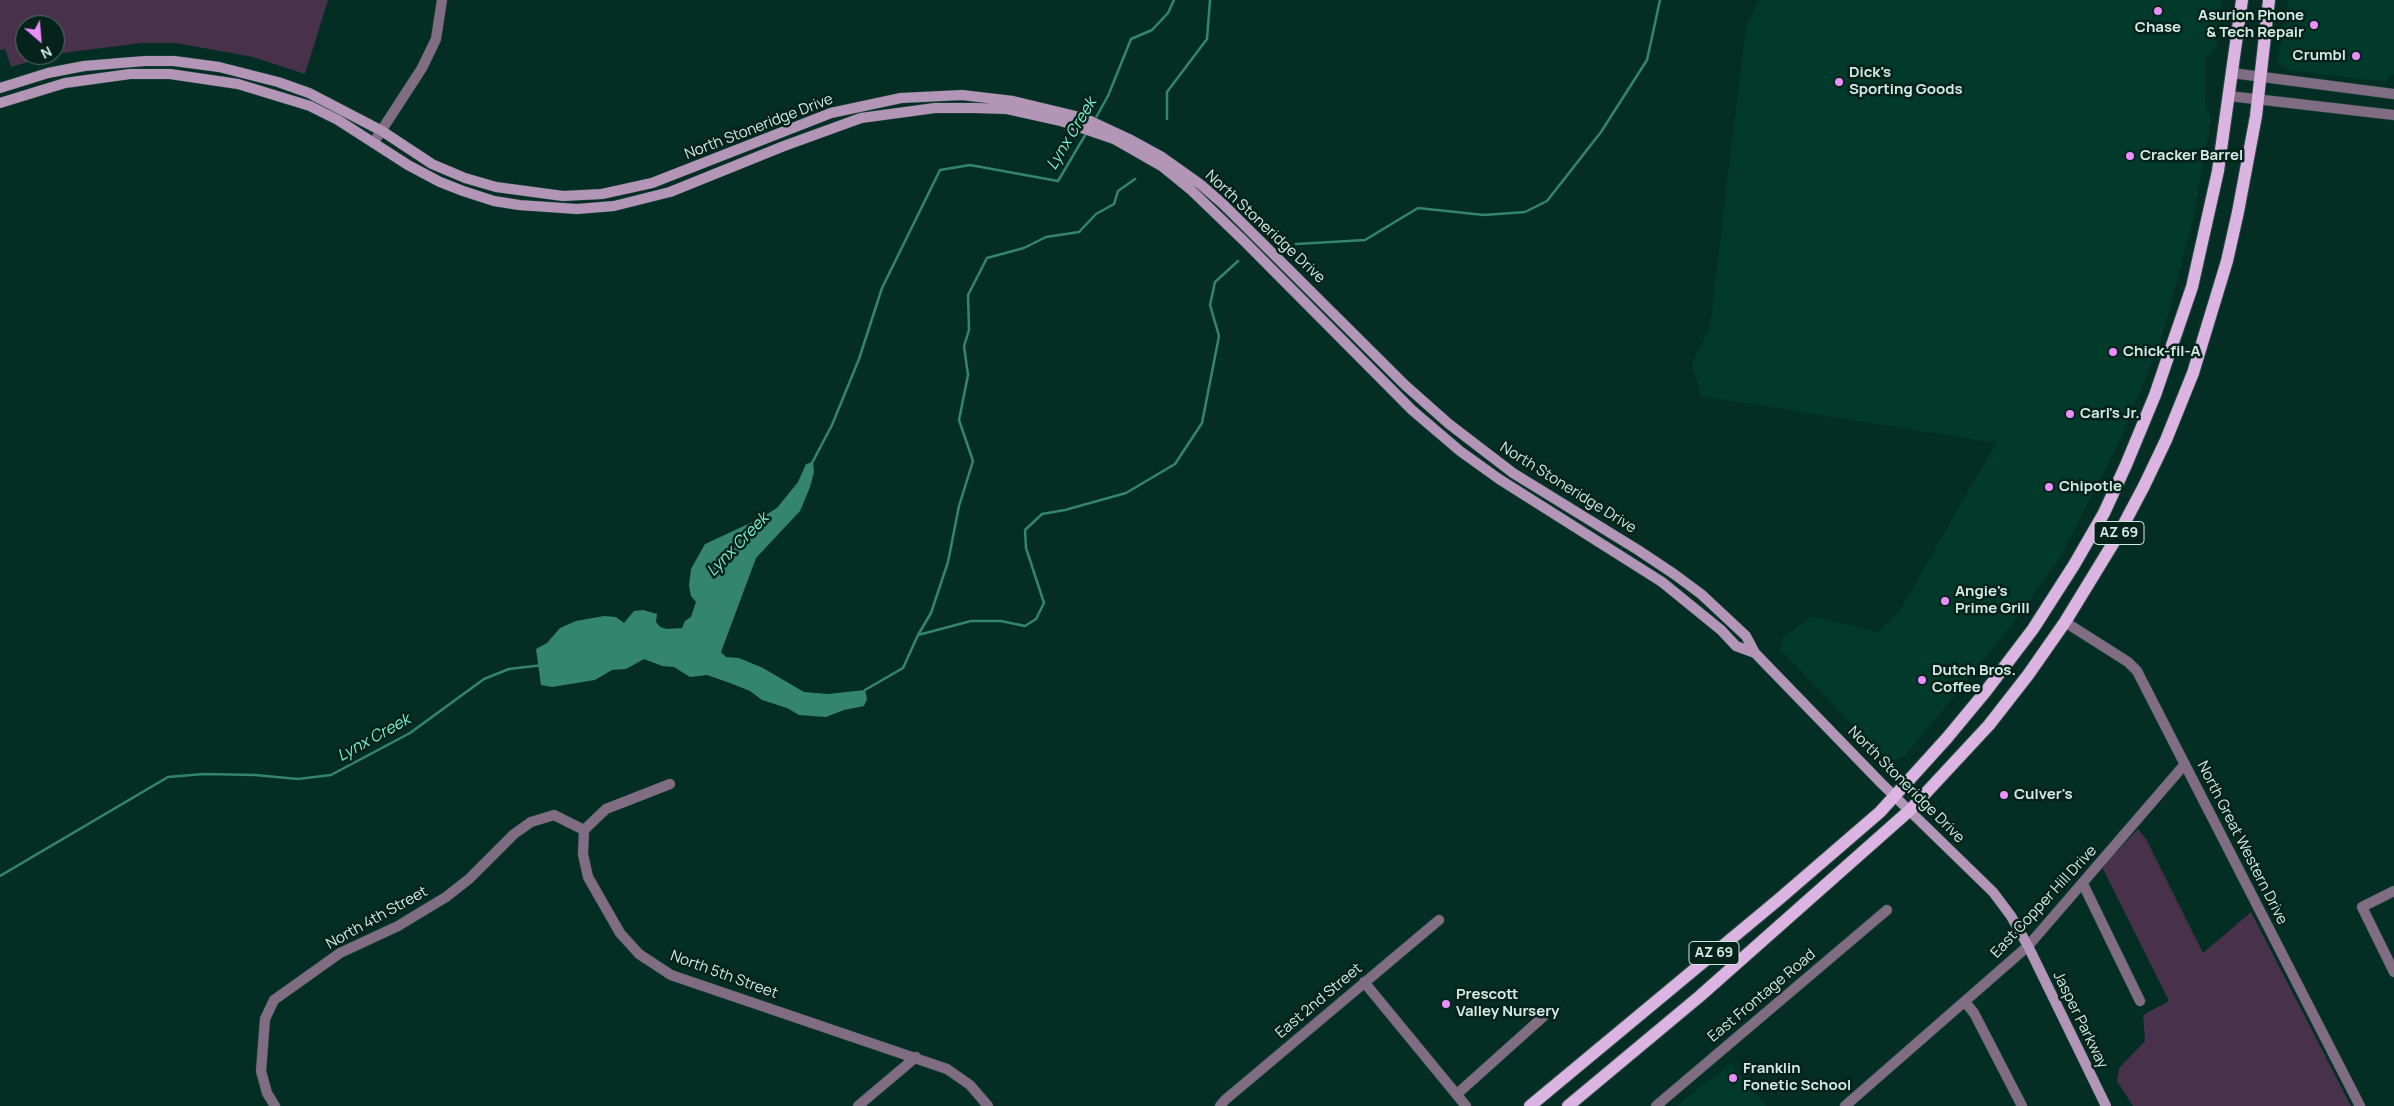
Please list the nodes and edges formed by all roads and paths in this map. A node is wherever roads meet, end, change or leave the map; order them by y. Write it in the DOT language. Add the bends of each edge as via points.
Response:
graph roads {
  1 [pos="442,0"];
  2 [pos="2242,0"];
  3 [pos="2269,0"];
  4 [pos="2232,73"];
  5 [pos="2260,77"];
  6 [pos="0,88"];
  7 [pos="2394,94"];
  8 [pos="2229,96"];
  9 [pos="2257,99"];
  10 [pos="0,103"];
  11 [pos="2394,115"];
  12 [pos="1062,117"];
  13 [pos="382,131"];
  14 [pos="374,142"];
  15 [pos="1127,142"];
  16 [pos="2066,622"];
  17 [pos="1755,653"];
  18 [pos="2185,764"];
  19 [pos="670,784"];
  20 [pos="1895,796"];
  21 [pos="1910,810"];
  22 [pos="584,830"];
  23 [pos="2083,884"];
  24 [pos="2394,891"];
  25 [pos="1888,910"];
  26 [pos="1439,920"];
  27 [pos="2028,946"];
  28 [pos="2394,972"];
  29 [pos="1364,982"];
  30 [pos="2140,1001"];
  31 [pos="1965,1002"];
  32 [pos="1544,1016"];
  33 [pos="916,1057"];
  34 [pos="1457,1094"];
  35 [pos="2020,1105"];
  36 [pos="275,1106"];
  37 [pos="858,1106"];
  38 [pos="988,1106"];
  39 [pos="1220,1106"];
  40 [pos="1466,1106"];
  41 [pos="1530,1106"];
  42 [pos="1568,1106"];
  43 [pos="1656,1106"];
  44 [pos="1845,1106"];
  45 [pos="2106,1106"];
  46 [pos="2360,1106"];
  1 -- 13 [label="street" via="436,39 422,68"];
  2 -- 4 [label="main road, AZ 69"];
  3 -- 5 [label="main road, AZ 69"];
  4 -- 5 [label="street"];
  4 -- 8 [label="main road, AZ 69"];
  5 -- 7 [label="street"];
  5 -- 9 [label="main road, AZ 69"];
  6 -- 13 [label="street, North Stoneridge Drive" via="84,66 174,61 219,67 278,82 309,93"];
  8 -- 9 [label="street"];
  8 -- 20 [label="main road, AZ 69" via="2218,171 2192,287 2155,395 2104,513 2033,629 1975,704"];
  9 -- 11 [label="street"];
  9 -- 16 [label="main road, AZ 69" via="2250,154 2230,251 2194,373 2144,486"];
  10 -- 14 [label="street, North Stoneridge Drive" via="43,89 95,78 130,74 194,77 238,84 310,106"];
  12 -- 13 [label="street, North Stoneridge Drive" via="1013,101 962,96 901,98 830,113 652,183 602,194 563,196 496,187 465,178 432,164"];
  12 -- 14 [label="street, North Stoneridge Drive" via="1006,110 935,108 861,118 670,192 614,206 577,209 519,205 463,191 408,165"];
  12 -- 15 [label="street, North Stoneridge Drive" via="1084,118"];
  13 -- 14 [label="street"];
  15 -- 17 [label="street, North Stoneridge Drive" via="1190,189 1406,403 1460,451 1498,479 1662,582 1722,630 1736,646"];
  15 -- 17 [label="street, North Stoneridge Drive" via="1162,157 1223,204 1405,386 1448,424 1513,473 1638,550 1701,594 1746,636"];
  16 -- 18 [label="street, North Great Western Drive" via="2137,671"];
  16 -- 21 [label="main road, AZ 69" via="1989,725"];
  17 -- 20 [label="street, North Stoneridge Drive"];
  18 -- 23 [label="street, East Copper Hill Drive"];
  18 -- 46 [label="street, North Great Western Drive"];
  19 -- 22 [label="street" via="606,809"];
  20 -- 21 [label="street, North Stoneridge Drive"];
  20 -- 41 [label="main road, AZ 69" via="1824,861"];
  21 -- 27 [label="street, North Stoneridge Drive" via="1993,892"];
  21 -- 42 [label="main road, AZ 69" via="1700,996"];
  22 -- 33 [label="street, North 5th Street" via="583,854 588,877 620,932 639,954 671,975"];
  22 -- 36 [label="street, North 4th Street" via="554,815 532,822 514,834 470,879 446,897 398,926 340,953 274,1000 265,1019 261,1071"];
  23 -- 27 [label="street, East Copper Hill Drive"];
  23 -- 30 [label="street"];
  24 -- 28 [label="street" via="2362,907"];
  25 -- 43 [label="street, East Frontage Road"];
  26 -- 29 [label="street, East 2nd Street"];
  27 -- 31 [label="street, East Copper Hill Drive"];
  27 -- 45 [label="street, Jasper Parkway"];
  29 -- 34 [label="street"];
  29 -- 39 [label="street, East 2nd Street"];
  31 -- 35 [label="street" via="1974,1013"];
  31 -- 44 [label="street, East Copper Hill Drive"];
  32 -- 34 [label="street"];
  33 -- 37 [label="street"];
  33 -- 38 [label="street, North 5th Street" via="947,1069 970,1085"];
  34 -- 40 [label="street"];
}
